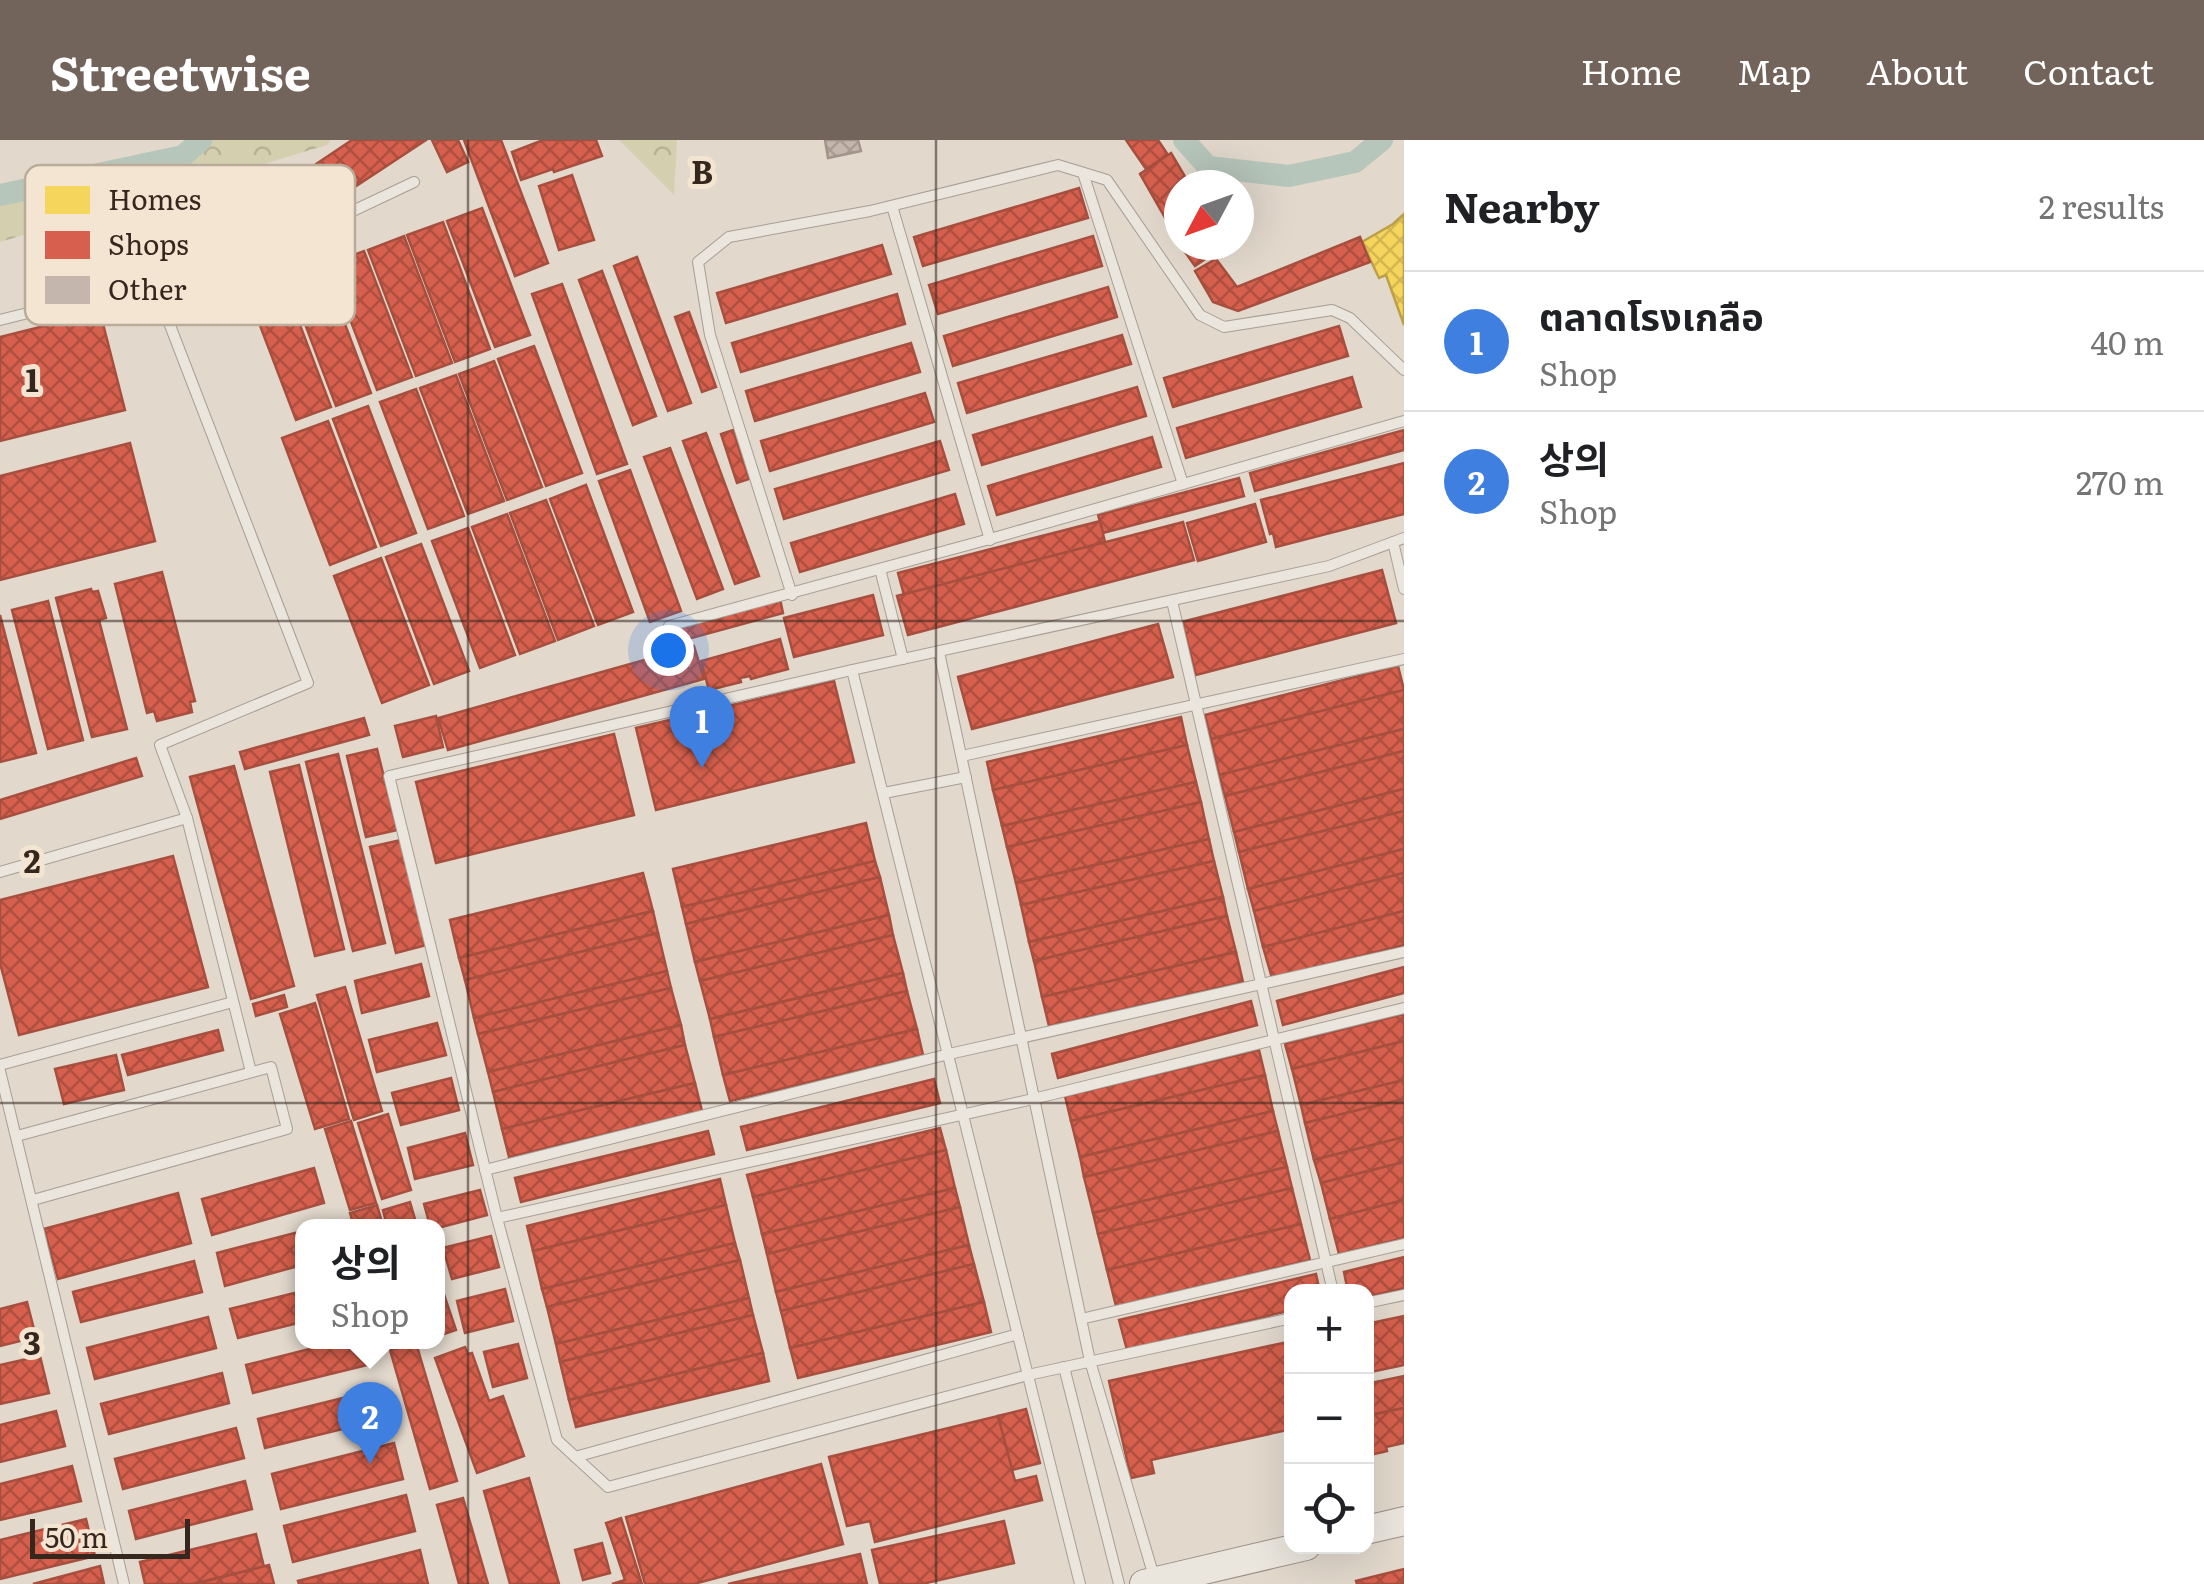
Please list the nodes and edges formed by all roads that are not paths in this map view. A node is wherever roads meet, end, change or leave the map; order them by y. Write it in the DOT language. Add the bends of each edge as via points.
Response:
graph roads {
  1 [pos="1083,173"];
  2 [pos="414,182"];
  3 [pos="892,206"];
  4 [pos="355,210"];
  5 [pos="25,314"];
  6 [pos="0,320"];
  7 [pos="170,325"];
  8 [pos="1404,370"];
  9 [pos="1404,421"];
  10 [pos="1183,484"];
  11 [pos="990,540"];
  12 [pos="1399,540"];
  13 [pos="880,569"];
  14 [pos="1404,588"];
  15 [pos="792,594"];
  16 [pos="1172,601"];
  17 [pos="669,626"];
  18 [pos="939,652"];
  19 [pos="903,659"];
  20 [pos="1404,659"];
  21 [pos="852,670"];
  22 [pos="1196,705"];
  23 [pos="962,756"];
  24 [pos="966,777"];
  25 [pos="884,794"];
  26 [pos="187,818"];
  27 [pos="0,872"];
  28 [pos="1404,952"];
  29 [pos="1261,983"];
  30 [pos="233,1002"];
  31 [pos="1404,1008"];
  32 [pos="1020,1037"];
  33 [pos="1274,1041"];
  34 [pos="949,1054"];
  35 [pos="0,1068"];
  36 [pos="252,1072"];
  37 [pos="1033,1099"];
  38 [pos="963,1113"];
  39 [pos="17,1136"];
  40 [pos="486,1170"];
  41 [pos="33,1200"];
  42 [pos="497,1218"];
  43 [pos="1404,1244"];
  44 [pos="1326,1262"];
  45 [pos="1331,1284"];
  46 [pos="1404,1295"];
  47 [pos="1374,1301"];
  48 [pos="1082,1319"];
  49 [pos="1284,1320"];
  50 [pos="1018,1334"];
  51 [pos="1090,1361"];
  52 [pos="1064,1367"];
  53 [pos="1028,1374"];
  54 [pos="575,1457"];
  55 [pos="1404,1520"];
  56 [pos="1374,1528"];
  57 [pos="1284,1551"];
  58 [pos="1150,1583"];
  59 [pos="124,1584"];
  60 [pos="1080,1584"];
  61 [pos="1119,1584"];
  1 -- 3 [label="lane" via="1058,165"];
  1 -- 8 [label="lane" via="1107,180 1200,315 1224,327 1332,310 1350,318"];
  1 -- 10 [label="lane"];
  2 -- 4 [label="lane"];
  3 -- 11 [label="lane"];
  3 -- 15 [label="lane" via="729,237 698,262 710,335"];
  5 -- 6 [label="lane"];
  7 -- 26 [label="lane" via="308,684 160,745"];
  9 -- 10 [label="lane"];
  10 -- 11 [label="lane"];
  11 -- 13 [label="lane"];
  12 -- 14 [label="lane"];
  12 -- 16 [label="lane" via="1330,566"];
  13 -- 15 [label="lane"];
  13 -- 19 [label="lane"];
  15 -- 17 [label="lane"];
  16 -- 18 [label="lane"];
  16 -- 22 [label="lane"];
  18 -- 19 [label="lane"];
  18 -- 23 [label="lane"];
  19 -- 21 [label="lane"];
  20 -- 22 [label="lane"];
  21 -- 25 [label="lane"];
  21 -- 40 [label="lane" via="390,776"];
  22 -- 23 [label="lane"];
  22 -- 29 [label="lane"];
  23 -- 24 [label="lane"];
  24 -- 25 [label="lane"];
  24 -- 32 [label="lane"];
  25 -- 34 [label="lane"];
  26 -- 27 [label="lane"];
  26 -- 30 [label="lane"];
  28 -- 29 [label="lane"];
  29 -- 32 [label="lane"];
  29 -- 33 [label="lane"];
  30 -- 35 [label="lane"];
  30 -- 36 [label="lane"];
  31 -- 33 [label="lane"];
  32 -- 34 [label="lane"];
  32 -- 37 [label="lane"];
  33 -- 37 [label="lane"];
  33 -- 44 [label="lane"];
  34 -- 38 [label="lane"];
  34 -- 40 [label="lane"];
  35 -- 39 [label="lane"];
  36 -- 39 [label="lane"];
  36 -- 41 [label="lane" via="270,1067 287,1129"];
  37 -- 38 [label="lane"];
  37 -- 48 [label="lane"];
  38 -- 42 [label="lane"];
  38 -- 50 [label="lane"];
  39 -- 41 [label="lane"];
  40 -- 42 [label="lane"];
  41 -- 59 [label="lane"];
  42 -- 54 [label="lane" via="557,1440"];
  43 -- 44 [label="lane"];
  44 -- 45 [label="lane"];
  44 -- 48 [label="lane"];
  46 -- 47 [label="lane"];
  48 -- 51 [label="lane"];
  49 -- 51 [label="lane"];
  50 -- 53 [label="lane"];
  50 -- 54 [label="lane"];
  51 -- 52 [label="lane"];
  51 -- 58 [label="lane"];
  52 -- 53 [label="lane"];
  52 -- 61 [label="lane"];
  53 -- 54 [label="lane" via="608,1487"];
  53 -- 60 [label="lane"];
  55 -- 56 [label="main road"];
  57 -- 58 [label="main road"];
}
